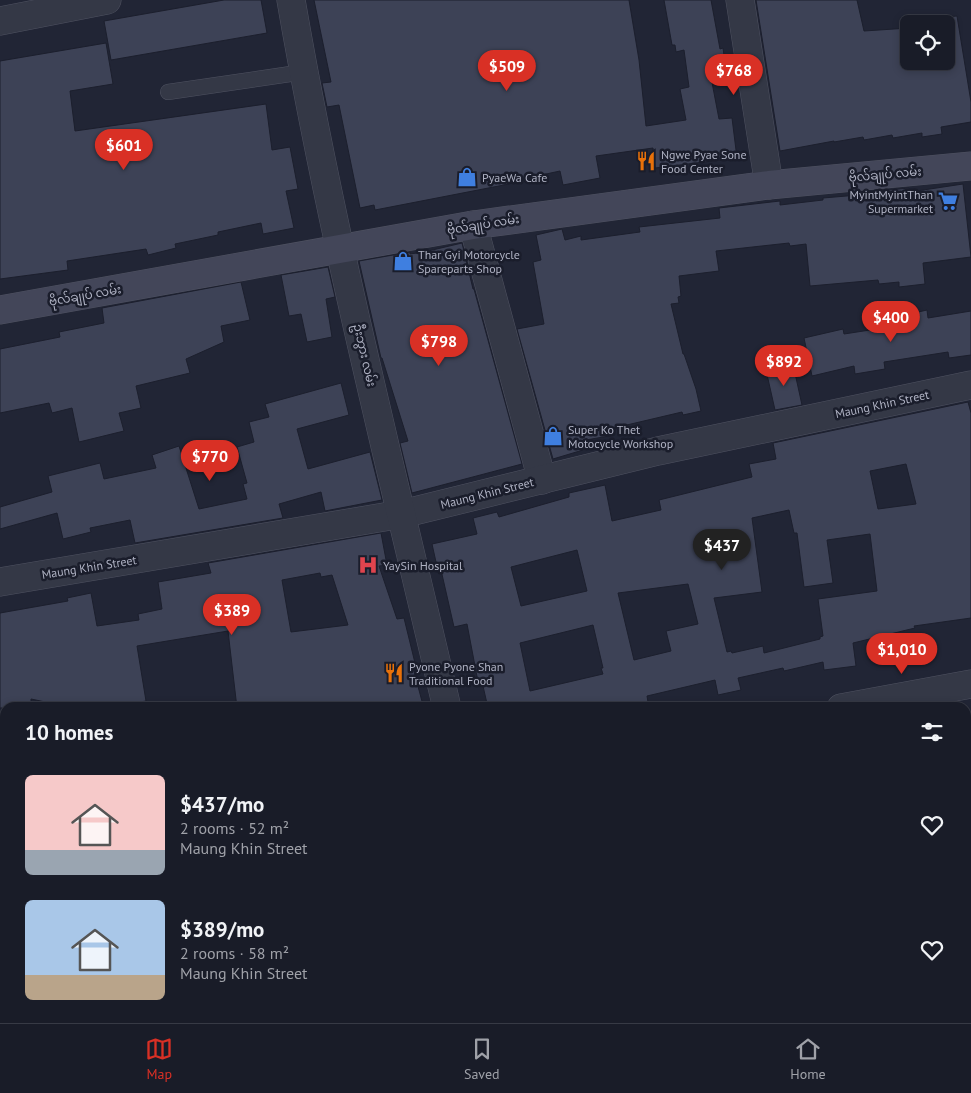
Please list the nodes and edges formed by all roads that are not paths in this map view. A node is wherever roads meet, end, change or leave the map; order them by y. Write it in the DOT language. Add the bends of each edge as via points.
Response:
graph roads {
  1 [pos="107,0"];
  2 [pos="291,0"];
  3 [pos="740,0"];
  4 [pos="0,20"];
  5 [pos="304,72"];
  6 [pos="168,92"];
  7 [pos="971,166"];
  8 [pos="769,184"];
  9 [pos="473,225"];
  10 [pos="341,250"];
  11 [pos="0,310"];
  12 [pos="971,385"];
  13 [pos="542,480"];
  14 [pos="402,514"];
  15 [pos="0,582"];
  16 [pos="971,684"];
  17 [pos="445,702"];
  18 [pos="874,702"];
  1 -- 4 [label="street"];
  2 -- 5 [label="street, ဦးဘွား လမ်း"];
  3 -- 8 [label="street"];
  5 -- 6 [label="lane"];
  5 -- 10 [label="street, ဦးဘွား လမ်း"];
  7 -- 8 [label="main road, ဗိုလ်ချုပ် လမ်း"];
  8 -- 9 [label="main road, ဗိုလ်ချုပ် လမ်း"];
  9 -- 10 [label="main road, ဗိုလ်ချုပ် လမ်း"];
  9 -- 13 [label="street"];
  10 -- 11 [label="main road, ဗိုလ်ချုပ် လမ်း"];
  10 -- 14 [label="street, ဦးဘွား လမ်း"];
  12 -- 13 [label="street, Maung Khin Street" via="667,449"];
  13 -- 14 [label="street, Maung Khin Street"];
  14 -- 15 [label="street, Maung Khin Street"];
  14 -- 17 [label="street, ဦးဘွား လမ်း"];
  16 -- 18 [label="street"];
}
